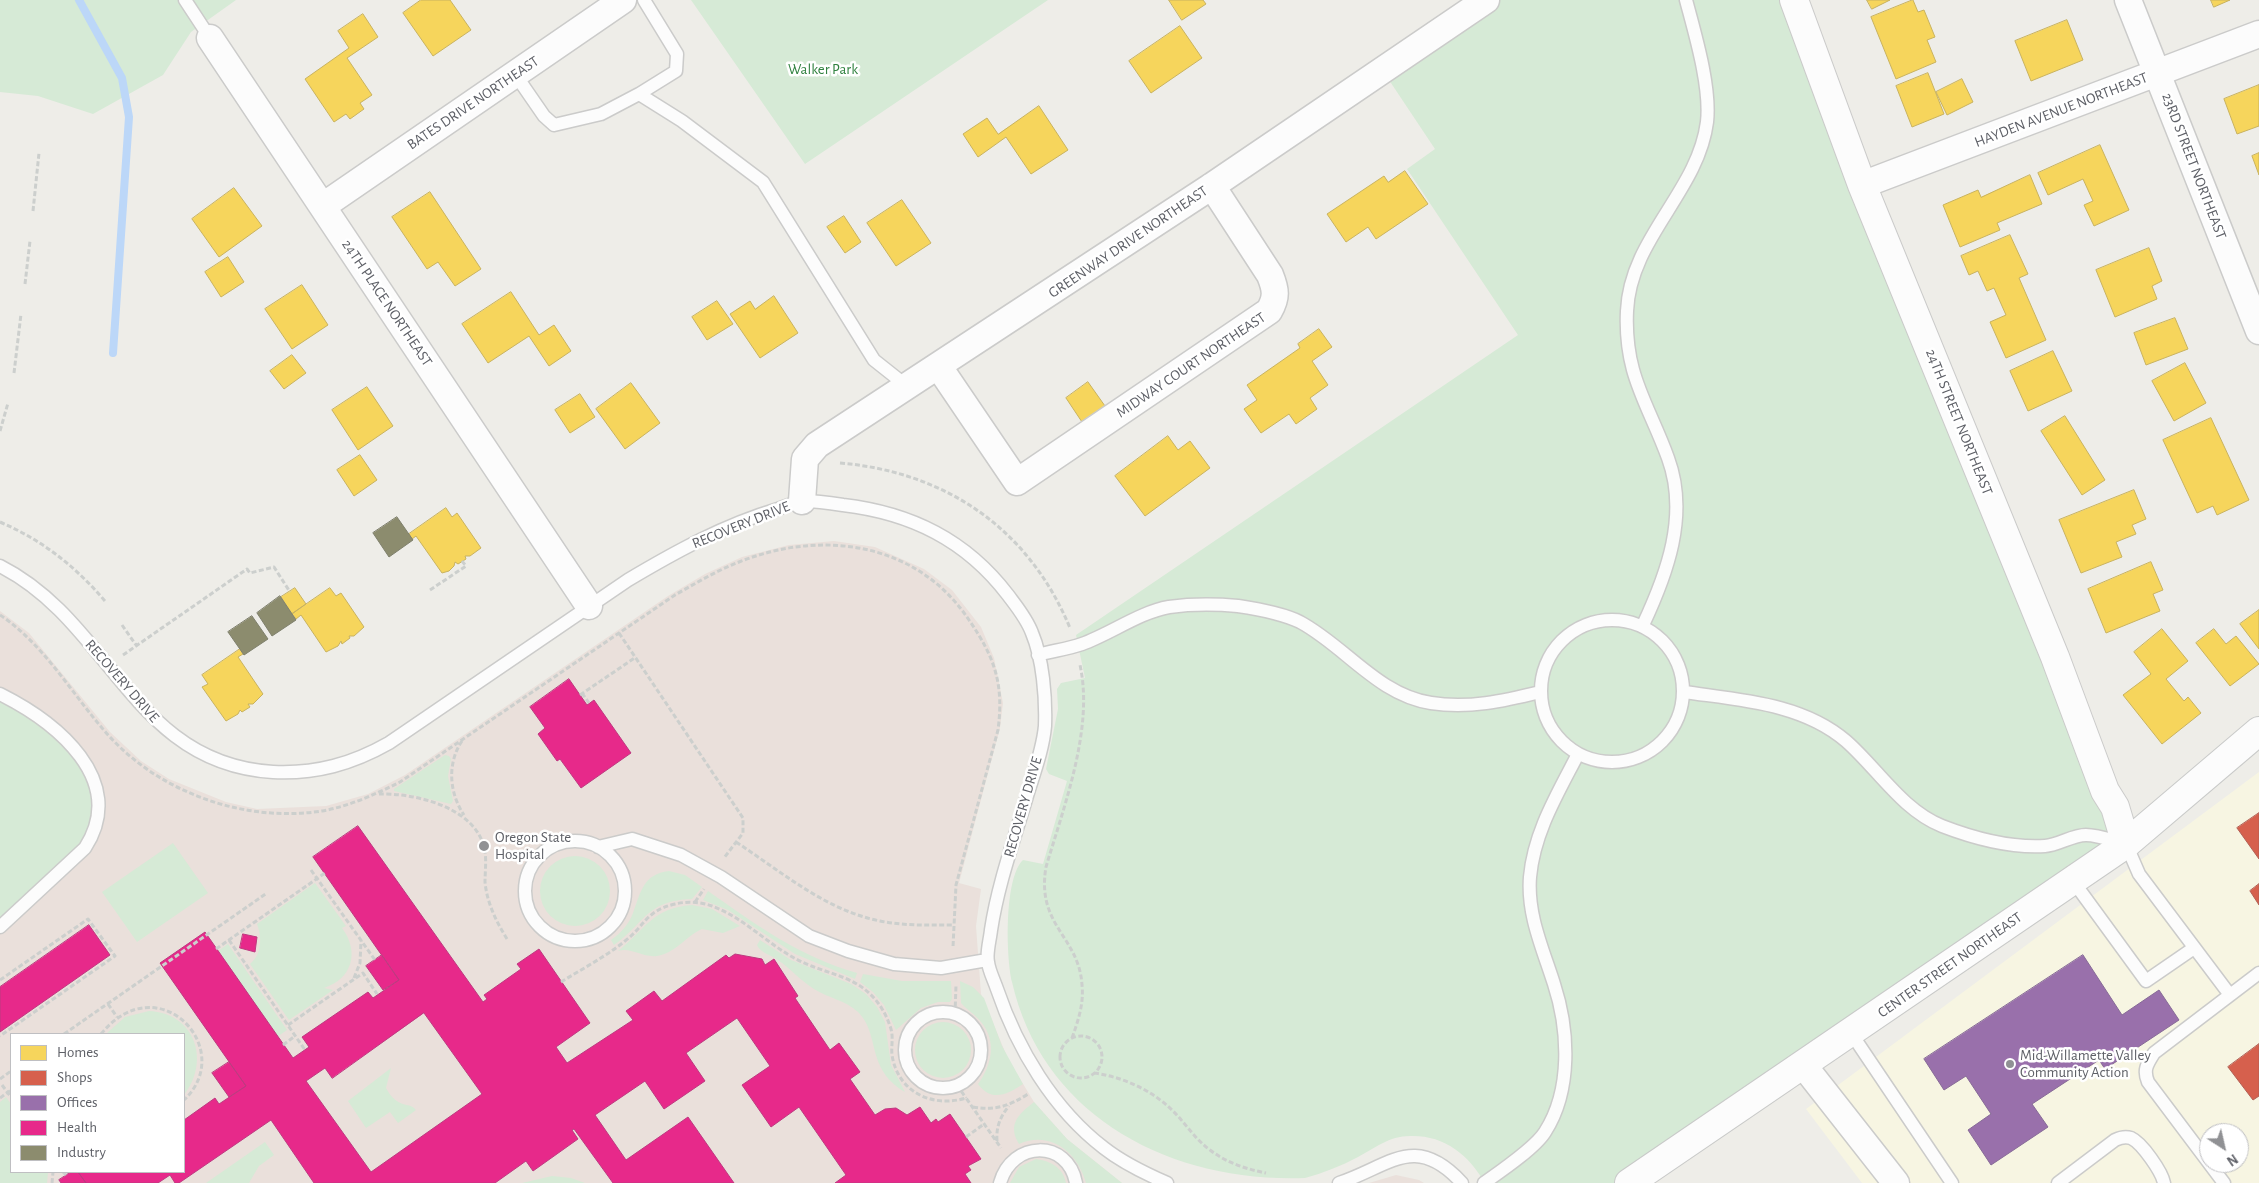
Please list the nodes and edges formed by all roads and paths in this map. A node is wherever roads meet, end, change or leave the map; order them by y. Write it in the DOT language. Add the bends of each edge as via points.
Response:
graph roads {
  1 [pos="184,0"];
  2 [pos="623,0"];
  3 [pos="644,0"];
  4 [pos="1486,0"];
  5 [pos="1686,0"];
  6 [pos="1794,0"];
  7 [pos="2128,0"];
  8 [pos="2259,34"];
  9 [pos="210,38"];
  10 [pos="2157,73"];
  11 [pos="515,74"];
  12 [pos="639,94"];
  13 [pos="39,153"];
  14 [pos="1862,185"];
  15 [pos="1212,186"];
  16 [pos="322,206"];
  17 [pos="33,211"];
  18 [pos="30,241"];
  19 [pos="25,284"];
  20 [pos="21,314"];
  21 [pos="2259,332"];
  22 [pos="939,367"];
  23 [pos="14,373"];
  24 [pos="908,387"];
  25 [pos="8,403"];
  26 [pos="0,431"];
  27 [pos="802,501"];
  28 [pos="0,522"];
  29 [pos="462,561"];
  30 [pos="0,566"];
  31 [pos="430,590"];
  32 [pos="290,592"];
  33 [pos="105,601"];
  34 [pos="589,606"];
  35 [pos="0,615"];
  36 [pos="122,625"];
  37 [pos="1643,625"];
  38 [pos="619,633"];
  39 [pos="136,646"];
  40 [pos="1038,655"];
  41 [pos="636,657"];
  42 [pos="118,658"];
  43 [pos="1540,692"];
  44 [pos="1684,692"];
  45 [pos="0,694"];
  46 [pos="589,703"];
  47 [pos="2259,731"];
  48 [pos="463,739"];
  49 [pos="1578,754"];
  50 [pos="376,794"];
  51 [pos="467,820"];
  52 [pos="736,842"];
  53 [pos="2126,844"];
  54 [pos="598,847"];
  55 [pos="720,864"];
  56 [pos="311,870"];
  57 [pos="325,873"];
  58 [pos="317,878"];
  59 [pos="2072,881"];
  60 [pos="704,888"];
  61 [pos="268,893"];
  62 [pos="695,902"];
  63 [pos="953,925"];
  64 [pos="0,927"];
  65 [pos="360,938"];
  66 [pos="507,939"];
  67 [pos="229,940"];
  68 [pos="2194,948"];
  69 [pos="216,949"];
  70 [pos="953,950"];
  71 [pos="375,960"];
  72 [pos="987,960"];
  73 [pos="2259,973"];
  74 [pos="354,979"];
  75 [pos="858,979"];
  76 [pos="0,980"];
  77 [pos="956,980"];
  78 [pos="561,982"];
  79 [pos="857,984"];
  80 [pos="378,994"];
  81 [pos="2230,995"];
  82 [pos="108,1004"];
  83 [pos="955,1014"];
  84 [pos="117,1017"];
  85 [pos="288,1025"];
  86 [pos="65,1033"];
  87 [pos="102,1033"];
  88 [pos="1851,1033"];
  89 [pos="0,1036"];
  90 [pos="295,1036"];
  91 [pos="283,1045"];
  92 [pos="305,1050"];
  93 [pos="1804,1066"];
  94 [pos="1094,1073"];
  95 [pos="2,1084"];
  96 [pos="957,1086"];
  97 [pos="10,1091"];
  98 [pos="1029,1093"];
  99 [pos="0,1098"];
  100 [pos="966,1098"];
  101 [pos="185,1099"];
  102 [pos="1010,1106"];
  103 [pos="972,1107"];
  104 [pos="984,1124"];
  105 [pos="966,1137"];
  106 [pos="996,1141"];
  107 [pos="1003,1150"];
  108 [pos="1266,1173"];
  109 [pos="1000,1183"];
  110 [pos="1076,1183"];
  111 [pos="1167,1183"];
  112 [pos="1339,1183"];
  113 [pos="1462,1183"];
  114 [pos="1484,1183"];
  115 [pos="1629,1183"];
  116 [pos="1896,1183"];
  117 [pos="1952,1183"];
  118 [pos="2058,1183"];
  119 [pos="2164,1183"];
  120 [pos="2224,1183"];
  1 -- 9 [label="lane, 24TH PLACE NORTHEAST"];
  2 -- 11 [label="street, BATES DRIVE NORTHEAST"];
  3 -- 12 [label="lane" via="677,54 677,63 676,71"];
  4 -- 15 [label="street, GREENWAY DRIVE NORTHEAST"];
  5 -- 37 [label="lane" via="1702,71 1707,122 1700,149 1686,178 1641,252 1632,277 1627,309 1630,362 1637,388 1669,460 1676,516 1672,550 1662,584"];
  6 -- 14 [label="street, 24TH STREET NORTHEAST"];
  7 -- 10 [label="street, 23RD STREET NORTHEAST"];
  8 -- 10 [label="street, HAYDEN AVENUE NORTHEAST"];
  9 -- 16 [label="street, 24TH PLACE NORTHEAST"];
  10 -- 14 [label="street, HAYDEN AVENUE NORTHEAST"];
  10 -- 21 [label="street, 23RD STREET NORTHEAST"];
  11 -- 12 [label="lane" via="554,125 601,114"];
  11 -- 16 [label="street, BATES DRIVE NORTHEAST"];
  12 -- 24 [label="lane" via="682,121 763,182 874,360"];
  13 -- 17 [label="path"];
  14 -- 53 [label="street, 24TH STREET NORTHEAST" via="2055,657 2105,791 2115,807"];
  15 -- 22 [label="street, GREENWAY DRIVE NORTHEAST"];
  15 -- 22 [label="street, MIDWAY COURT NORTHEAST" via="1273,282 1275,300 1270,311 1017,482"];
  16 -- 34 [label="street, 24TH PLACE NORTHEAST"];
  18 -- 19 [label="path"];
  20 -- 23 [label="path"];
  22 -- 24 [label="street, GREENWAY DRIVE NORTHEAST"];
  24 -- 27 [label="street, GREENWAY DRIVE NORTHEAST" via="817,445 805,460"];
  25 -- 26 [label="path"];
  27 -- 34 [label="lane, RECOVERY DRIVE" via="712,534 668,556"];
  27 -- 40 [label="lane, RECOVERY DRIVE" via="869,508 898,515 944,537 976,560 1001,586 1033,634"];
  28 -- 33 [label="path" via="26,534 60,557 85,577"];
  29 -- 31 [label="path" via="466,566"];
  30 -- 34 [label="lane, RECOVERY DRIVE" via="54,603 159,724 204,755 257,771 338,767 367,756"];
  32 -- 39 [label="path" via="274,567 250,573 247,569"];
  35 -- 50 [label="path" via="28,637 119,746 136,762 170,783 229,807 281,813 322,811"];
  36 -- 39 [label="path"];
  37 -- 43 [label="lane" via="1618,618 1587,623 1564,637 1550,653"];
  37 -- 44 [label="lane" via="1670,650 1682,672"];
  38 -- 41 [label="path"];
  38 -- 48 [label="path"];
  38 -- 63 [label="path" via="702,579 740,562 786,549 839,544 868,550 907,564 938,583 956,602 990,655 998,676 1001,705 995,741 956,885"];
  39 -- 42 [label="path"];
  40 -- 43 [label="lane" via="1081,644 1168,608 1200,604 1237,606 1299,622 1375,678 1403,694 1430,703 1464,706"];
  40 -- 72 [label="lane, RECOVERY DRIVE" via="1045,699 1044,730 1005,867"];
  41 -- 46 [label="path" via="581,694"];
  41 -- 52 [label="path" via="743,818 744,827"];
  43 -- 49 [label="lane" via="1550,726 1560,740"];
  44 -- 49 [label="lane" via="1680,715 1662,742 1644,755 1623,761 1598,761"];
  44 -- 53 [label="lane" via="1772,706 1802,715 1828,728 1846,741 1902,798 1940,825 1971,836 2045,846 2085,835"];
  45 -- 64 [label="lane" via="45,720 80,755 93,776 99,812 93,835 85,848"];
  47 -- 53 [label="street, CENTER STREET NORTHEAST"];
  48 -- 50 [label="path" via="400,782"];
  48 -- 51 [label="path" via="454,759 452,779 454,796"];
  49 -- 114 [label="lane" via="1544,822 1530,878 1536,936 1554,985 1565,1036 1565,1070 1558,1105 1545,1133"];
  50 -- 51 [label="path" via="430,802 455,811"];
  51 -- 66 [label="path" via="483,842 487,892 495,919"];
  52 -- 55 [label="path"];
  52 -- 63 [label="path" via="814,894 843,909 887,922"];
  53 -- 59 [label="street, CENTER STREET NORTHEAST"];
  53 -- 68 [label="lane" via="2139,874"];
  54 -- 54 [label="lane" via="611,856 621,870 625,885 624,901 618,916 608,929 579,941 563,940 548,933 535,922 528,906 525,890 528,874 537,859 550,848 566,842"];
  54 -- 72 [label="lane" via="632,839 681,855 721,877 809,936 848,951 894,964 941,968"];
  56 -- 58 [label="path"];
  57 -- 58 [label="path"];
  58 -- 65 [label="path"];
  58 -- 67 [label="path"];
  59 -- 68 [label="lane" via="2146,981"];
  59 -- 88 [label="street, CENTER STREET NORTHEAST"];
  60 -- 62 [label="path"];
  61 -- 82 [label="path"];
  62 -- 78 [label="path" via="656,911 623,943"];
  62 -- 79 [label="path" via="720,910 801,962"];
  63 -- 70 [label="path"];
  65 -- 71 [label="path"];
  65 -- 74 [label="path" via="362,952"];
  67 -- 69 [label="path"];
  67 -- 85 [label="path"];
  68 -- 81 [label="lane"];
  72 -- 111 [label="lane, RECOVERY DRIVE" via="1016,1038 1071,1118 1124,1162"];
  73 -- 81 [label="lane"];
  74 -- 80 [label="path" via="362,973"];
  74 -- 85 [label="path"];
  75 -- 79 [label="path"];
  76 -- 89 [label="path" via="88,919 114,956"];
  77 -- 83 [label="path"];
  79 -- 100 [label="path" via="870,994 885,1014 893,1037 892,1054 896,1068 907,1086 915,1094 937,1101"];
  81 -- 120 [label="lane" via="2154,1053 2145,1074"];
  82 -- 84 [label="path"];
  82 -- 86 [label="path"];
  83 -- 96 [label="lane" via="973,1026 982,1050 974,1073"];
  83 -- 96 [label="lane" via="940,1012 917,1022 909,1032 905,1057 913,1074 928,1086 941,1089"];
  84 -- 87 [label="path"];
  84 -- 101 [label="path" via="142,1007 159,1008 187,1024 201,1053 201,1070"];
  85 -- 90 [label="path"];
  88 -- 93 [label="street, CENTER STREET NORTHEAST"];
  88 -- 117 [label="lane"];
  90 -- 91 [label="path"];
  90 -- 92 [label="path"];
  93 -- 115 [label="street, CENTER STREET NORTHEAST"];
  93 -- 116 [label="street"];
  94 -- 94 [label="path" via="1101,1061 1099,1047 1089,1038 1076,1036 1070,1039 1061,1049 1064,1070 1082,1078"];
  94 -- 108 [label="path" via="1123,1080 1149,1092 1172,1110 1210,1151 1232,1163"];
  95 -- 97 [label="path"];
  96 -- 100 [label="path"];
  97 -- 99 [label="path"];
  98 -- 102 [label="path"];
  100 -- 103 [label="path"];
  102 -- 103 [label="path"];
  102 -- 106 [label="path" via="997,1125"];
  103 -- 104 [label="path"];
  104 -- 105 [label="path"];
  104 -- 106 [label="path"];
  106 -- 107 [label="path"];
  109 -- 110 [label="lane" via="1009,1162 1033,1150 1058,1156 1068,1164"];
  112 -- 113 [label="lane" via="1406,1155 1422,1156 1439,1163"];
  118 -- 119 [label="lane" via="2124,1136 2140,1145 2163,1176"];
}
